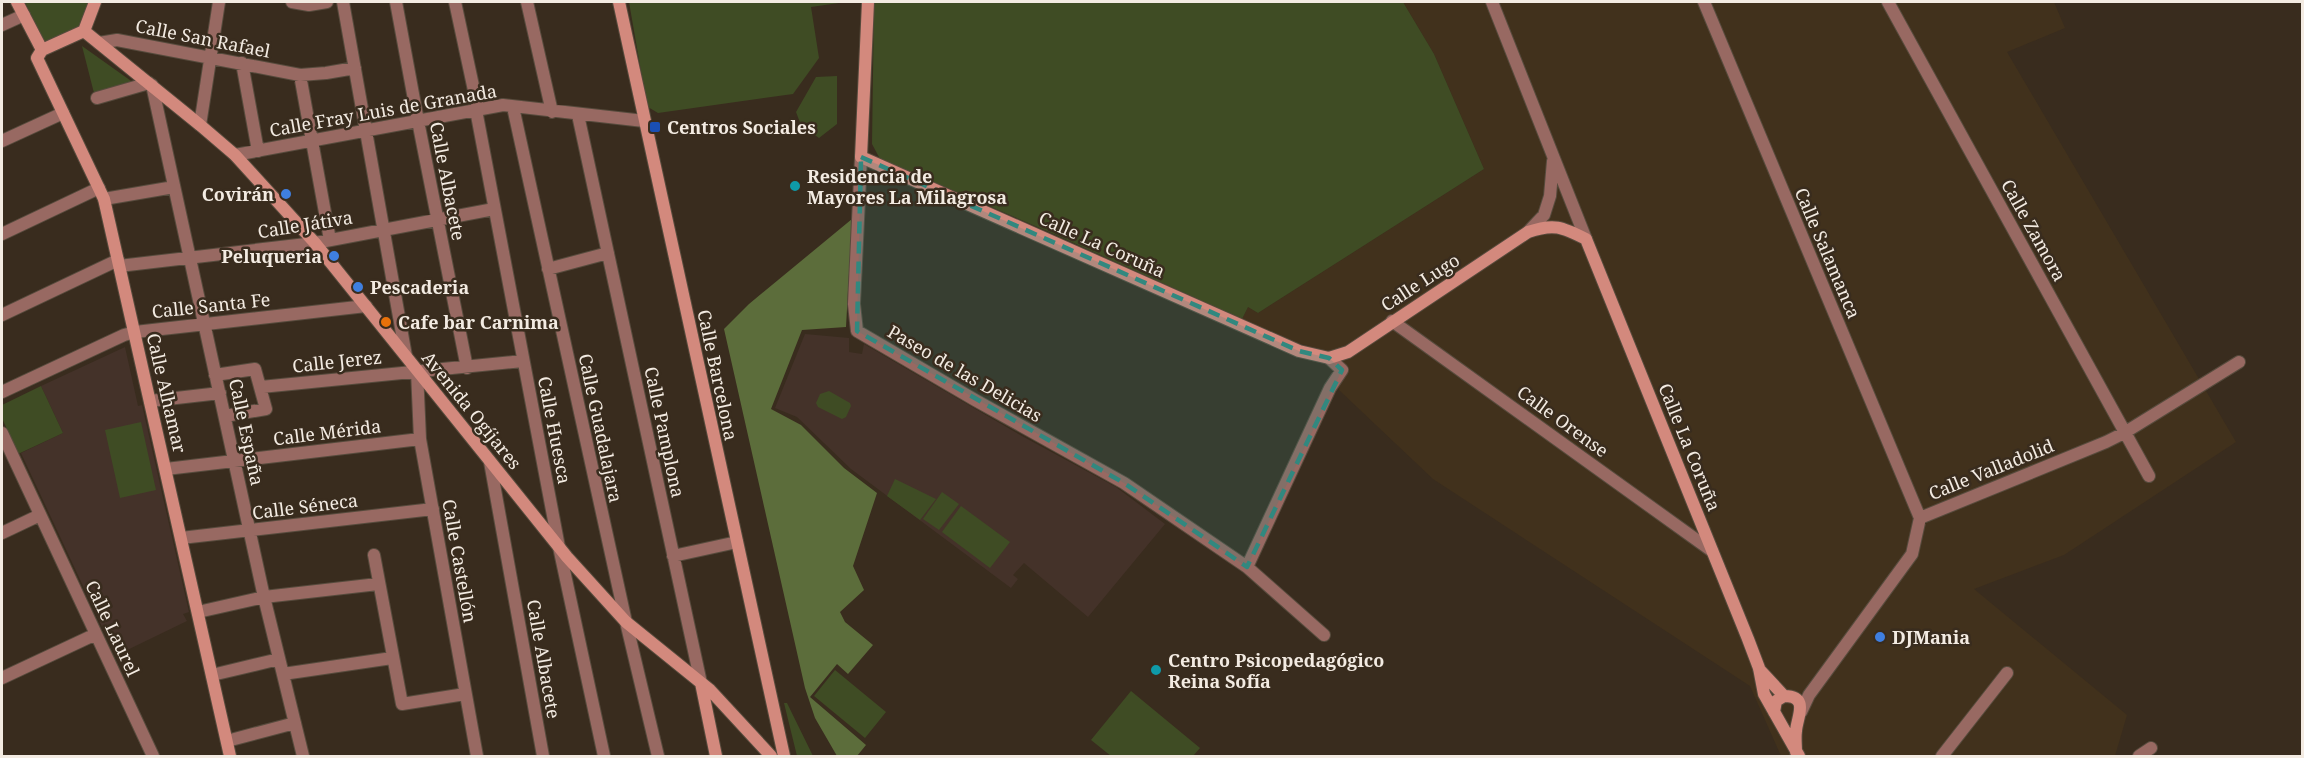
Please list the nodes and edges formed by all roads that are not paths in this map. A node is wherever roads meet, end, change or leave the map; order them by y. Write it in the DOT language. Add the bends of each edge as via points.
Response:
graph roads {
  1 [pos="17,2"];
  2 [pos="94,2"];
  3 [pos="219,2"];
  4 [pos="292,2"];
  5 [pos="327,2"];
  6 [pos="343,2"];
  7 [pos="396,2"];
  8 [pos="455,2"];
  9 [pos="527,2"];
  10 [pos="619,2"];
  11 [pos="868,2"];
  12 [pos="1492,2"];
  13 [pos="1704,2"];
  14 [pos="1888,2"];
  15 [pos="24,15"];
  16 [pos="2,25"];
  17 [pos="84,32"];
  18 [pos="99,43"];
  19 [pos="42,50"];
  20 [pos="210,57"];
  21 [pos="242,63"];
  22 [pos="355,68"];
  23 [pos="300,75"];
  24 [pos="150,84"];
  25 [pos="97,98"];
  26 [pos="176,105"];
  27 [pos="513,107"];
  28 [pos="477,109"];
  29 [pos="552,112"];
  30 [pos="63,113"];
  31 [pos="158,115"];
  32 [pos="578,115"];
  33 [pos="418,121"];
  34 [pos="644,121"];
  35 [pos="200,124"];
  36 [pos="366,130"];
  37 [pos="2,141"];
  38 [pos="311,141"];
  39 [pos="258,151"];
  40 [pos="235,155"];
  41 [pos="861,157"];
  42 [pos="1553,157"];
  43 [pos="174,187"];
  44 [pos="102,194"];
  45 [pos="494,209"];
  46 [pos="437,220"];
  47 [pos="383,230"];
  48 [pos="1528,232"];
  49 [pos="2,234"];
  50 [pos="1586,239"];
  51 [pos="330,240"];
  52 [pos="315,243"];
  53 [pos="608,253"];
  54 [pos="189,258"];
  55 [pos="119,263"];
  56 [pos="548,269"];
  57 [pos="366,306"];
  58 [pos="2,315"];
  59 [pos="1392,321"];
  60 [pos="204,324"];
  61 [pos="135,332"];
  62 [pos="406,356"];
  63 [pos="1329,358"];
  64 [pos="523,361"];
  65 [pos="2239,362"];
  66 [pos="467,368"];
  67 [pos="417,371"];
  68 [pos="216,375"];
  69 [pos="261,387"];
  70 [pos="2,392"];
  71 [pos="220,393"];
  72 [pos="150,401"];
  73 [pos="225,416"];
  74 [pos="2124,433"];
  75 [pos="2,434"];
  76 [pos="420,439"];
  77 [pos="234,461"];
  78 [pos="490,462"];
  79 [pos="166,469"];
  80 [pos="2149,476"];
  81 [pos="433,509"];
  82 [pos="40,515"];
  83 [pos="1920,518"];
  84 [pos="250,531"];
  85 [pos="2,533"];
  86 [pos="181,538"];
  87 [pos="737,542"];
  88 [pos="559,547"];
  89 [pos="1712,550"];
  90 [pos="374,555"];
  91 [pos="673,556"];
  92 [pos="1247,567"];
  93 [pos="378,584"];
  94 [pos="264,597"];
  95 [pos="198,612"];
  96 [pos="626,622"];
  97 [pos="96,634"];
  98 [pos="1324,634"];
  99 [pos="279,658"];
  100 [pos="392,658"];
  101 [pos="1759,668"];
  102 [pos="2007,673"];
  103 [pos="283,674"];
  104 [pos="212,675"];
  105 [pos="1822,676"];
  106 [pos="2,678"];
  107 [pos="701,682"];
  108 [pos="465,693"];
  109 [pos="1786,696"];
  110 [pos="1775,714"];
  111 [pos="1800,714"];
  112 [pos="295,723"];
  113 [pos="227,741"];
  114 [pos="2151,748"];
  115 [pos="1798,755"];
  116 [pos="153,756"];
  117 [pos="230,756"];
  118 [pos="303,756"];
  119 [pos="477,756"];
  120 [pos="543,756"];
  121 [pos="604,756"];
  122 [pos="658,756"];
  123 [pos="716,756"];
  124 [pos="771,756"];
  125 [pos="784,756"];
  126 [pos="1942,756"];
  127 [pos="2139,756"];
  1 -- 15 [label="street"];
  2 -- 17 [label="street"];
  3 -- 20 [label="street"];
  4 -- 5 [label="street"];
  6 -- 22 [label="street"];
  7 -- 33 [label="street, Calle Albacete"];
  8 -- 28 [label="street, Calle Huesca"];
  9 -- 29 [label="street"];
  10 -- 34 [label="street, Calle Barcelona"];
  11 -- 41 [label="street, Paseo de las Delicias"];
  12 -- 42 [label="street, Calle La Coruña"];
  13 -- 83 [label="street, Calle Salamanca"];
  14 -- 74 [label="street, Calle Zamora"];
  15 -- 16 [label="street"];
  15 -- 19 [label="street"];
  17 -- 18 [label="street, Avenida Ogíjares"];
  17 -- 19 [label="street"];
  18 -- 20 [label="street, Calle San Rafael" via="117,40"];
  18 -- 24 [label="street, Avenida Ogíjares"];
  19 -- 30 [label="street, Calle Alhamar" via="37,58"];
  20 -- 21 [label="street, Calle San Rafael"];
  20 -- 35 [label="street"];
  21 -- 23 [label="street, Calle San Rafael"];
  21 -- 39 [label="street"];
  22 -- 23 [label="street, Calle San Rafael"];
  22 -- 36 [label="street"];
  23 -- 38 [label="street"];
  24 -- 25 [label="street"];
  24 -- 26 [label="street, Avenida Ogíjares"];
  24 -- 31 [label="street, Calle España"];
  26 -- 31 [label="street"];
  26 -- 35 [label="street, Avenida Ogíjares"];
  27 -- 28 [label="street, Calle Fray Luis de Granada"];
  27 -- 29 [label="street, Calle Fray Luis de Granada"];
  27 -- 56 [label="street, Calle Guadalajara"];
  28 -- 33 [label="street, Calle Fray Luis de Granada"];
  28 -- 45 [label="street, Calle Huesca"];
  29 -- 32 [label="street, Calle Fray Luis de Granada"];
  30 -- 37 [label="street"];
  30 -- 44 [label="street, Calle Alhamar"];
  31 -- 43 [label="street, Calle España"];
  32 -- 34 [label="street, Calle Fray Luis de Granada"];
  32 -- 53 [label="street, Calle Pamplona"];
  33 -- 36 [label="street, Calle Fray Luis de Granada"];
  33 -- 46 [label="street, Calle Albacete"];
  34 -- 87 [label="street, Calle Barcelona"];
  35 -- 40 [label="street, Avenida Ogíjares"];
  36 -- 38 [label="street, Calle Fray Luis de Granada"];
  36 -- 47 [label="street"];
  38 -- 39 [label="street, Calle Fray Luis de Granada"];
  38 -- 51 [label="street"];
  39 -- 40 [label="street, Calle Fray Luis de Granada"];
  40 -- 52 [label="street, Avenida Ogíjares"];
  41 -- 63 [label="street, Calle La Coruña" via="1299,351"];
  41 -- 92 [label="street, Paseo de las Delicias" via="854,304 857,331 1124,483"];
  42 -- 48 [label="street, Calle La Coruña" via="1550,196 1544,215"];
  42 -- 50 [label="street, Calle La Coruña"];
  43 -- 44 [label="street"];
  43 -- 54 [label="street, Calle España"];
  44 -- 49 [label="street"];
  44 -- 55 [label="street, Calle Alhamar"];
  45 -- 46 [label="street, Calle Játiva"];
  45 -- 64 [label="street, Calle Huesca"];
  46 -- 47 [label="street, Calle Játiva"];
  46 -- 66 [label="street, Calle Albacete"];
  47 -- 51 [label="street, Calle Játiva"];
  47 -- 62 [label="street"];
  48 -- 50 [label="street" via="1547,226 1567,229"];
  48 -- 59 [label="street, Calle Lugo"];
  50 -- 89 [label="street, Calle La Coruña"];
  51 -- 52 [label="street, Calle Játiva"];
  52 -- 54 [label="street, Calle Játiva"];
  52 -- 57 [label="street, Avenida Ogíjares"];
  53 -- 56 [label="street"];
  53 -- 91 [label="street, Calle Pamplona"];
  54 -- 55 [label="street, Calle Játiva"];
  54 -- 60 [label="street, Calle España"];
  55 -- 58 [label="street, Calle Játiva"];
  55 -- 61 [label="street, Calle Alhamar"];
  56 -- 96 [label="street, Calle Guadalajara"];
  57 -- 60 [label="street, Calle Santa Fe"];
  57 -- 62 [label="street, Avenida Ogíjares"];
  59 -- 63 [label="street, Calle Lugo" via="1347,352"];
  59 -- 89 [label="street, Calle Orense"];
  60 -- 61 [label="street, Calle Santa Fe"];
  60 -- 68 [label="street, Calle España"];
  61 -- 70 [label="street, Calle Santa Fe"];
  61 -- 72 [label="street, Calle Alhamar"];
  62 -- 67 [label="street, Avenida Ogíjares"];
  63 -- 92 [label="street" via="1342,370"];
  64 -- 66 [label="street, Calle Jerez"];
  64 -- 88 [label="street, Calle Huesca"];
  65 -- 74 [label="street, Calle Valladolid"];
  66 -- 67 [label="street, Calle Jerez"];
  67 -- 69 [label="street, Calle Jerez"];
  67 -- 76 [label="street, Calle Castellón"];
  67 -- 78 [label="street, Avenida Ogíjares"];
  68 -- 69 [label="street" via="255,369"];
  68 -- 71 [label="street, Calle España"];
  69 -- 73 [label="street" via="266,409"];
  71 -- 72 [label="street"];
  71 -- 73 [label="street, Calle España"];
  72 -- 79 [label="street, Calle Alhamar"];
  73 -- 77 [label="street, Calle España"];
  74 -- 80 [label="street, Calle Zamora"];
  74 -- 83 [label="street, Calle Valladolid"];
  75 -- 82 [label="street, Calle Laurel"];
  76 -- 77 [label="street, Calle Mérida"];
  76 -- 81 [label="street, Calle Castellón"];
  77 -- 79 [label="street, Calle Mérida"];
  77 -- 84 [label="street, Calle España"];
  78 -- 88 [label="street, Avenida Ogíjares"];
  78 -- 120 [label="street, Calle Albacete"];
  79 -- 86 [label="street, Calle Alhamar"];
  81 -- 84 [label="street, Calle Séneca"];
  81 -- 108 [label="street, Calle Castellón"];
  82 -- 85 [label="street"];
  82 -- 97 [label="street, Calle Laurel"];
  83 -- 105 [label="street, Calle Valladolid" via="1912,554"];
  84 -- 86 [label="street, Calle Séneca"];
  84 -- 94 [label="street, Calle España"];
  86 -- 95 [label="street, Calle Alhamar"];
  87 -- 91 [label="street"];
  87 -- 125 [label="street, Calle Barcelona"];
  88 -- 96 [label="street, Avenida Ogíjares"];
  88 -- 121 [label="street, Calle Huesca"];
  89 -- 101 [label="street, Calle La Coruña"];
  90 -- 93 [label="street"];
  91 -- 107 [label="street, Calle Pamplona"];
  92 -- 98 [label="street, Paseo de las Delicias"];
  93 -- 94 [label="street"];
  93 -- 100 [label="street"];
  94 -- 95 [label="street"];
  94 -- 99 [label="street, Calle España"];
  95 -- 104 [label="street, Calle Alhamar"];
  96 -- 107 [label="street, Avenida Ogíjares"];
  96 -- 122 [label="street, Calle Guadalajara"];
  97 -- 106 [label="street"];
  97 -- 116 [label="street, Calle Laurel"];
  99 -- 103 [label="street, Calle España"];
  99 -- 104 [label="street"];
  100 -- 103 [label="street"];
  100 -- 108 [label="street" via="402,705"];
  101 -- 109 [label="street, Calle La Coruña"];
  101 -- 110 [label="street, Calle La Coruña" via="1764,694"];
  102 -- 126 [label="street"];
  103 -- 112 [label="street, Calle España"];
  104 -- 113 [label="street, Calle Alhamar"];
  105 -- 109 [label="street, Calle Valladolid" via="1804,690"];
  105 -- 111 [label="street, Calle Valladolid"];
  107 -- 123 [label="street, Calle Pamplona"];
  107 -- 124 [label="street, Avenida Ogíjares"];
  108 -- 119 [label="street, Calle Castellón"];
  109 -- 110 [label="street" via="1776,701"];
  109 -- 111 [label="street" via="1797,700"];
  110 -- 111 [label="street" via="1788,723"];
  110 -- 115 [label="street, Calle La Coruña"];
  111 -- 115 [label="street" via="1796,730"];
  112 -- 113 [label="street"];
  112 -- 118 [label="street, Calle España"];
  113 -- 117 [label="street, Calle Alhamar"];
  114 -- 127 [label="street"];
}
